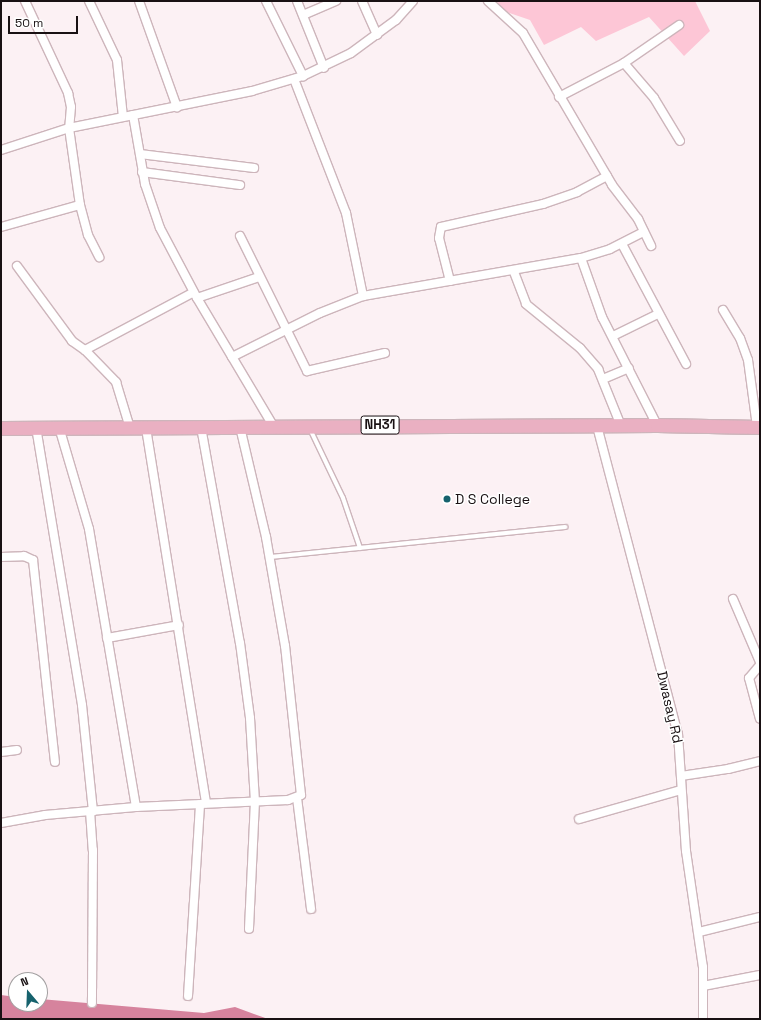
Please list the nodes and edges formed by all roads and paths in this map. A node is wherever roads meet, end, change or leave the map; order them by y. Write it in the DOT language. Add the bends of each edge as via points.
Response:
graph roads {
  1 [pos="25,1"];
  2 [pos="89,1"];
  3 [pos="139,1"];
  4 [pos="266,1"];
  5 [pos="297,1"];
  6 [pos="336,1"];
  7 [pos="362,1"];
  8 [pos="413,1"];
  9 [pos="488,1"];
  10 [pos="303,16"];
  11 [pos="678,25"];
  12 [pos="377,35"];
  13 [pos="624,63"];
  14 [pos="324,68"];
  15 [pos="303,76"];
  16 [pos="294,79"];
  17 [pos="559,97"];
  18 [pos="177,107"];
  19 [pos="133,115"];
  20 [pos="123,117"];
  21 [pos="69,128"];
  22 [pos="680,141"];
  23 [pos="1,150"];
  24 [pos="140,154"];
  25 [pos="254,168"];
  26 [pos="142,172"];
  27 [pos="607,176"];
  28 [pos="240,185"];
  29 [pos="80,205"];
  30 [pos="1,227"];
  31 [pos="644,232"];
  32 [pos="240,236"];
  33 [pos="622,244"];
  34 [pos="651,246"];
  35 [pos="99,257"];
  36 [pos="581,258"];
  37 [pos="17,266"];
  38 [pos="514,272"];
  39 [pos="259,277"];
  40 [pos="450,281"];
  41 [pos="196,295"];
  42 [pos="363,296"];
  43 [pos="723,310"];
  44 [pos="658,314"];
  45 [pos="285,330"];
  46 [pos="613,336"];
  47 [pos="85,350"];
  48 [pos="385,353"];
  49 [pos="232,357"];
  50 [pos="686,364"];
  51 [pos="629,368"];
  52 [pos="603,379"];
  53 [pos="308,425"];
  54 [pos="657,425"];
  55 [pos="596,426"];
  56 [pos="620,426"];
  57 [pos="36,427"];
  58 [pos="59,427"];
  59 [pos="201,427"];
  60 [pos="240,427"];
  61 [pos="274,427"];
  62 [pos="758,427"];
  63 [pos="1,428"];
  64 [pos="130,428"];
  65 [pos="146,428"];
  66 [pos="565,527"];
  67 [pos="360,548"];
  68 [pos="1,557"];
  69 [pos="270,557"];
  70 [pos="733,599"];
  71 [pos="179,625"];
  72 [pos="107,638"];
  73 [pos="760,663"];
  74 [pos="760,719"];
  75 [pos="17,750"];
  76 [pos="1,752"];
  77 [pos="760,761"];
  78 [pos="54,762"];
  79 [pos="681,776"];
  80 [pos="681,790"];
  81 [pos="297,798"];
  82 [pos="255,801"];
  83 [pos="203,804"];
  84 [pos="136,807"];
  85 [pos="92,811"];
  86 [pos="579,819"];
  87 [pos="1,823"];
  88 [pos="311,909"];
  89 [pos="760,917"];
  90 [pos="249,929"];
  91 [pos="698,932"];
  92 [pos="760,975"];
  93 [pos="703,986"];
  94 [pos="188,996"];
  95 [pos="92,1004"];
  96 [pos="703,1019"];
  1 -- 21 [label="street" via="68,93 71,107"];
  2 -- 20 [label="street" via="117,60"];
  3 -- 18 [label="street"];
  4 -- 15 [label="street"];
  5 -- 10 [label="street"];
  6 -- 10 [label="street"];
  7 -- 12 [label="street"];
  8 -- 12 [label="street" via="396,20"];
  9 -- 17 [label="street" via="520,29"];
  10 -- 14 [label="street"];
  11 -- 13 [label="street"];
  12 -- 14 [label="street"];
  13 -- 17 [label="street"];
  13 -- 22 [label="street" via="654,98"];
  14 -- 15 [label="street"];
  15 -- 16 [label="street"];
  16 -- 18 [label="street"];
  16 -- 42 [label="street" via="346,213"];
  17 -- 27 [label="street"];
  18 -- 19 [label="street"];
  19 -- 20 [label="street"];
  19 -- 24 [label="street"];
  20 -- 21 [label="street"];
  21 -- 23 [label="street"];
  21 -- 29 [label="street"];
  24 -- 25 [label="street"];
  24 -- 26 [label="street"];
  26 -- 28 [label="street"];
  26 -- 41 [label="street" via="160,228"];
  27 -- 31 [label="street" via="637,216"];
  27 -- 40 [label="street" via="577,192 543,204 441,227 439,238"];
  29 -- 30 [label="street"];
  29 -- 35 [label="street" via="88,235"];
  31 -- 33 [label="street"];
  31 -- 34 [label="street"];
  32 -- 39 [label="street"];
  33 -- 36 [label="street"];
  33 -- 44 [label="street"];
  36 -- 38 [label="street"];
  36 -- 46 [label="street" via="594,297"];
  37 -- 47 [label="street" via="72,342"];
  38 -- 40 [label="street"];
  38 -- 52 [label="street" via="526,304 580,348"];
  39 -- 41 [label="street"];
  39 -- 45 [label="street"];
  40 -- 42 [label="street"];
  41 -- 47 [label="street"];
  41 -- 49 [label="street"];
  42 -- 45 [label="street"];
  43 -- 62 [label="street" via="740,338 748,360"];
  44 -- 46 [label="street"];
  44 -- 50 [label="street"];
  45 -- 48 [label="street" via="307,371 321,370"];
  45 -- 49 [label="street"];
  46 -- 51 [label="street"];
  47 -- 64 [label="street" via="116,382"];
  49 -- 61 [label="street"];
  51 -- 52 [label="street"];
  51 -- 54 [label="street"];
  52 -- 56 [label="street"];
  53 -- 55 [label="highway, NH31"];
  53 -- 61 [label="highway, NH31"];
  53 -- 67 [label="lane" via="343,498"];
  54 -- 56 [label="highway, NH31"];
  54 -- 62 [label="highway, NH31"];
  55 -- 56 [label="highway, NH31"];
  55 -- 79 [label="street, Dwasay Rd" via="678,734"];
  57 -- 58 [label="highway, NH31"];
  57 -- 63 [label="highway, NH31"];
  57 -- 85 [label="street" via="84,712"];
  58 -- 64 [label="highway, NH31"];
  58 -- 72 [label="street" via="88,529"];
  59 -- 60 [label="highway, NH31"];
  59 -- 65 [label="highway, NH31"];
  59 -- 82 [label="street" via="244,672 250,718"];
  60 -- 61 [label="highway, NH31"];
  60 -- 69 [label="street"];
  64 -- 65 [label="highway, NH31"];
  65 -- 71 [label="street"];
  66 -- 67 [label="lane"];
  67 -- 69 [label="lane"];
  68 -- 78 [label="street" via="24,556 33,560"];
  69 -- 81 [label="street" via="285,646 302,792"];
  70 -- 73 [label="street"];
  71 -- 72 [label="street"];
  71 -- 83 [label="street"];
  72 -- 84 [label="street"];
  73 -- 74 [label="street" via="749,678"];
  75 -- 76 [label="street"];
  77 -- 79 [label="street"];
  79 -- 80 [label="street, Dwasay Rd"];
  80 -- 86 [label="street"];
  80 -- 91 [label="street, Dwasay Rd" via="686,851"];
  81 -- 82 [label="street"];
  81 -- 88 [label="street"];
  82 -- 83 [label="street"];
  82 -- 90 [label="street"];
  83 -- 84 [label="street"];
  83 -- 94 [label="street"];
  84 -- 85 [label="street"];
  85 -- 87 [label="street" via="45,815"];
  85 -- 95 [label="street"];
  89 -- 91 [label="street"];
  91 -- 93 [label="street, Dwasay Rd"];
  92 -- 93 [label="street"];
  93 -- 96 [label="street, Dwasay Rd"];
}
